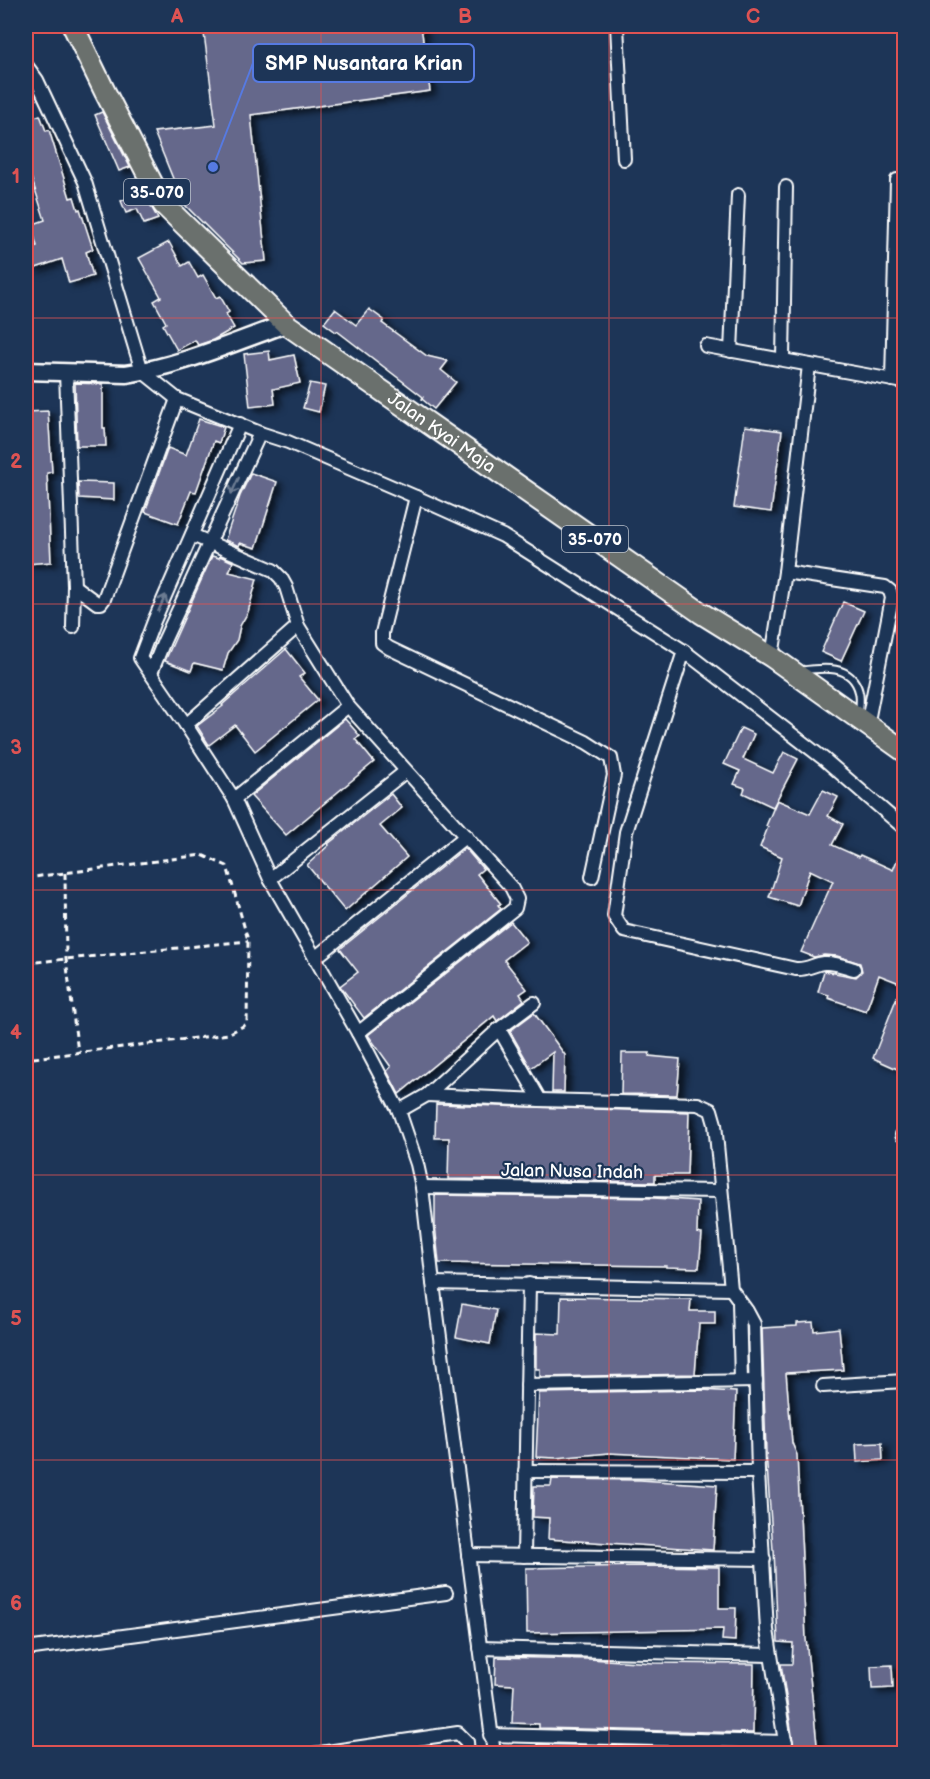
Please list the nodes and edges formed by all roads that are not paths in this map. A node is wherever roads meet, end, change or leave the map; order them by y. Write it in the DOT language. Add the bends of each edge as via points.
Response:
graph roads {
  1 [pos="73,26"];
  2 [pos="617,26"];
  3 [pos="26,65"];
  4 [pos="624,159"];
  5 [pos="897,180"];
  6 [pos="786,187"];
  7 [pos="738,195"];
  8 [pos="286,324"];
  9 [pos="706,346"];
  10 [pos="731,351"];
  11 [pos="783,359"];
  12 [pos="809,365"];
  13 [pos="148,369"];
  14 [pos="26,371"];
  15 [pos="66,373"];
  16 [pos="898,381"];
  17 [pos="177,399"];
  18 [pos="240,424"];
  19 [pos="260,432"];
  20 [pos="416,496"];
  21 [pos="192,535"];
  22 [pos="210,542"];
  23 [pos="785,572"];
  24 [pos="74,586"];
  25 [pos="298,626"];
  26 [pos="73,627"];
  27 [pos="684,651"];
  28 [pos="771,657"];
  29 [pos="152,673"];
  30 [pos="793,673"];
  31 [pos="348,706"];
  32 [pos="863,723"];
  33 [pos="186,725"];
  34 [pos="904,752"];
  35 [pos="406,771"];
  36 [pos="234,799"];
  37 [pos="904,828"];
  38 [pos="466,836"];
  39 [pos="592,877"];
  40 [pos="270,879"];
  41 [pos="315,958"];
  42 [pos="854,969"];
  43 [pos="534,1003"];
  44 [pos="499,1029"];
  45 [pos="358,1033"];
  46 [pos="427,1095"];
  47 [pos="540,1100"];
  48 [pos="399,1112"];
  49 [pos="422,1187"];
  50 [pos="721,1191"];
  51 [pos="433,1283"];
  52 [pos="529,1284"];
  53 [pos="731,1288"];
  54 [pos="739,1301"];
  55 [pos="741,1381"];
  56 [pos="756,1381"];
  57 [pos="904,1381"];
  58 [pos="527,1385"];
  59 [pos="823,1386"];
  60 [pos="525,1471"];
  61 [pos="758,1472"];
  62 [pos="468,1555"];
  63 [pos="524,1556"];
  64 [pos="764,1558"];
  65 [pos="446,1593"];
  66 [pos="26,1648"];
  67 [pos="480,1648"];
  68 [pos="770,1655"];
  69 [pos="490,1735"];
  70 [pos="786,1748"];
  71 [pos="382,1749"];
  72 [pos="313,1754"];
  73 [pos="468,1754"];
  74 [pos="494,1754"];
  1 -- 8 [label="main road, Jalan Kyai Maja / 35-070" via="163,204"];
  2 -- 4 [label="street"];
  3 -- 13 [label="street" via="37,80 85,182"];
  5 -- 16 [label="street"];
  6 -- 11 [label="street"];
  7 -- 10 [label="street"];
  8 -- 13 [label="main road"];
  8 -- 28 [label="main road, Jalan Kyai Maja / 35-070" via="701,614"];
  9 -- 10 [label="street"];
  10 -- 11 [label="street"];
  11 -- 12 [label="street"];
  12 -- 16 [label="street"];
  12 -- 23 [label="street"];
  13 -- 15 [label="main road" via="126,374"];
  13 -- 17 [label="street"];
  14 -- 15 [label="main road"];
  15 -- 24 [label="street"];
  17 -- 18 [label="street"];
  17 -- 24 [label="street" via="104,599 97,603"];
  18 -- 19 [label="street"];
  18 -- 21 [label="street"];
  19 -- 20 [label="street"];
  19 -- 22 [label="street, one-way"];
  20 -- 27 [label="street" via="503,536"];
  20 -- 39 [label="street" via="382,643 586,742 611,758 614,775"];
  21 -- 22 [label="street"];
  29 -- 21 [label="street, one-way" via="140,658"];
  22 -- 25 [label="street" via="273,570 281,578"];
  22 -- 29 [label="street"];
  23 -- 28 [label="street"];
  23 -- 32 [label="street" via="885,587 890,591 892,598"];
  24 -- 26 [label="street"];
  25 -- 31 [label="street"];
  25 -- 33 [label="street"];
  27 -- 37 [label="street" via="824,759"];
  27 -- 42 [label="street" via="626,831 614,916 624,931 802,969 823,963"];
  28 -- 30 [label="main road, Jalan Kyai Maja / 35-070"];
  29 -- 33 [label="street"];
  30 -- 32 [label="main road, Jalan Kyai Maja / 35-070"];
  30 -- 32 [label="lane" via="822,668 836,669 849,676 860,693"];
  31 -- 35 [label="street"];
  31 -- 36 [label="street"];
  32 -- 34 [label="main road, Jalan Kyai Maja / 35-070"];
  33 -- 36 [label="street"];
  35 -- 38 [label="street"];
  35 -- 40 [label="street"];
  36 -- 40 [label="street"];
  38 -- 41 [label="street"];
  38 -- 45 [label="street" via="512,887 517,899 514,908"];
  40 -- 41 [label="street"];
  41 -- 45 [label="street"];
  43 -- 44 [label="street"];
  44 -- 46 [label="street"];
  44 -- 47 [label="street"];
  45 -- 48 [label="street"];
  46 -- 47 [label="street"];
  46 -- 48 [label="street"];
  47 -- 50 [label="street" via="698,1104 711,1110"];
  48 -- 49 [label="street"];
  49 -- 50 [label="street, Jalan Nusa Indah"];
  49 -- 51 [label="street"];
  50 -- 53 [label="street"];
  51 -- 52 [label="street"];
  51 -- 62 [label="street"];
  52 -- 53 [label="street"];
  52 -- 58 [label="street"];
  53 -- 54 [label="street"];
  54 -- 55 [label="street"];
  54 -- 56 [label="street" via="754,1324"];
  55 -- 56 [label="street"];
  55 -- 58 [label="street"];
  56 -- 61 [label="street"];
  57 -- 59 [label="street"];
  58 -- 60 [label="street"];
  60 -- 61 [label="street"];
  60 -- 63 [label="street"];
  61 -- 64 [label="street"];
  62 -- 63 [label="street"];
  62 -- 67 [label="street"];
  63 -- 64 [label="street"];
  64 -- 68 [label="street"];
  65 -- 66 [label="street"];
  67 -- 68 [label="street"];
  67 -- 69 [label="street"];
  68 -- 70 [label="street"];
  69 -- 70 [label="street"];
  69 -- 74 [label="street"];
  71 -- 72 [label="street"];
  71 -- 73 [label="street" via="458,1733 467,1742"];
}
